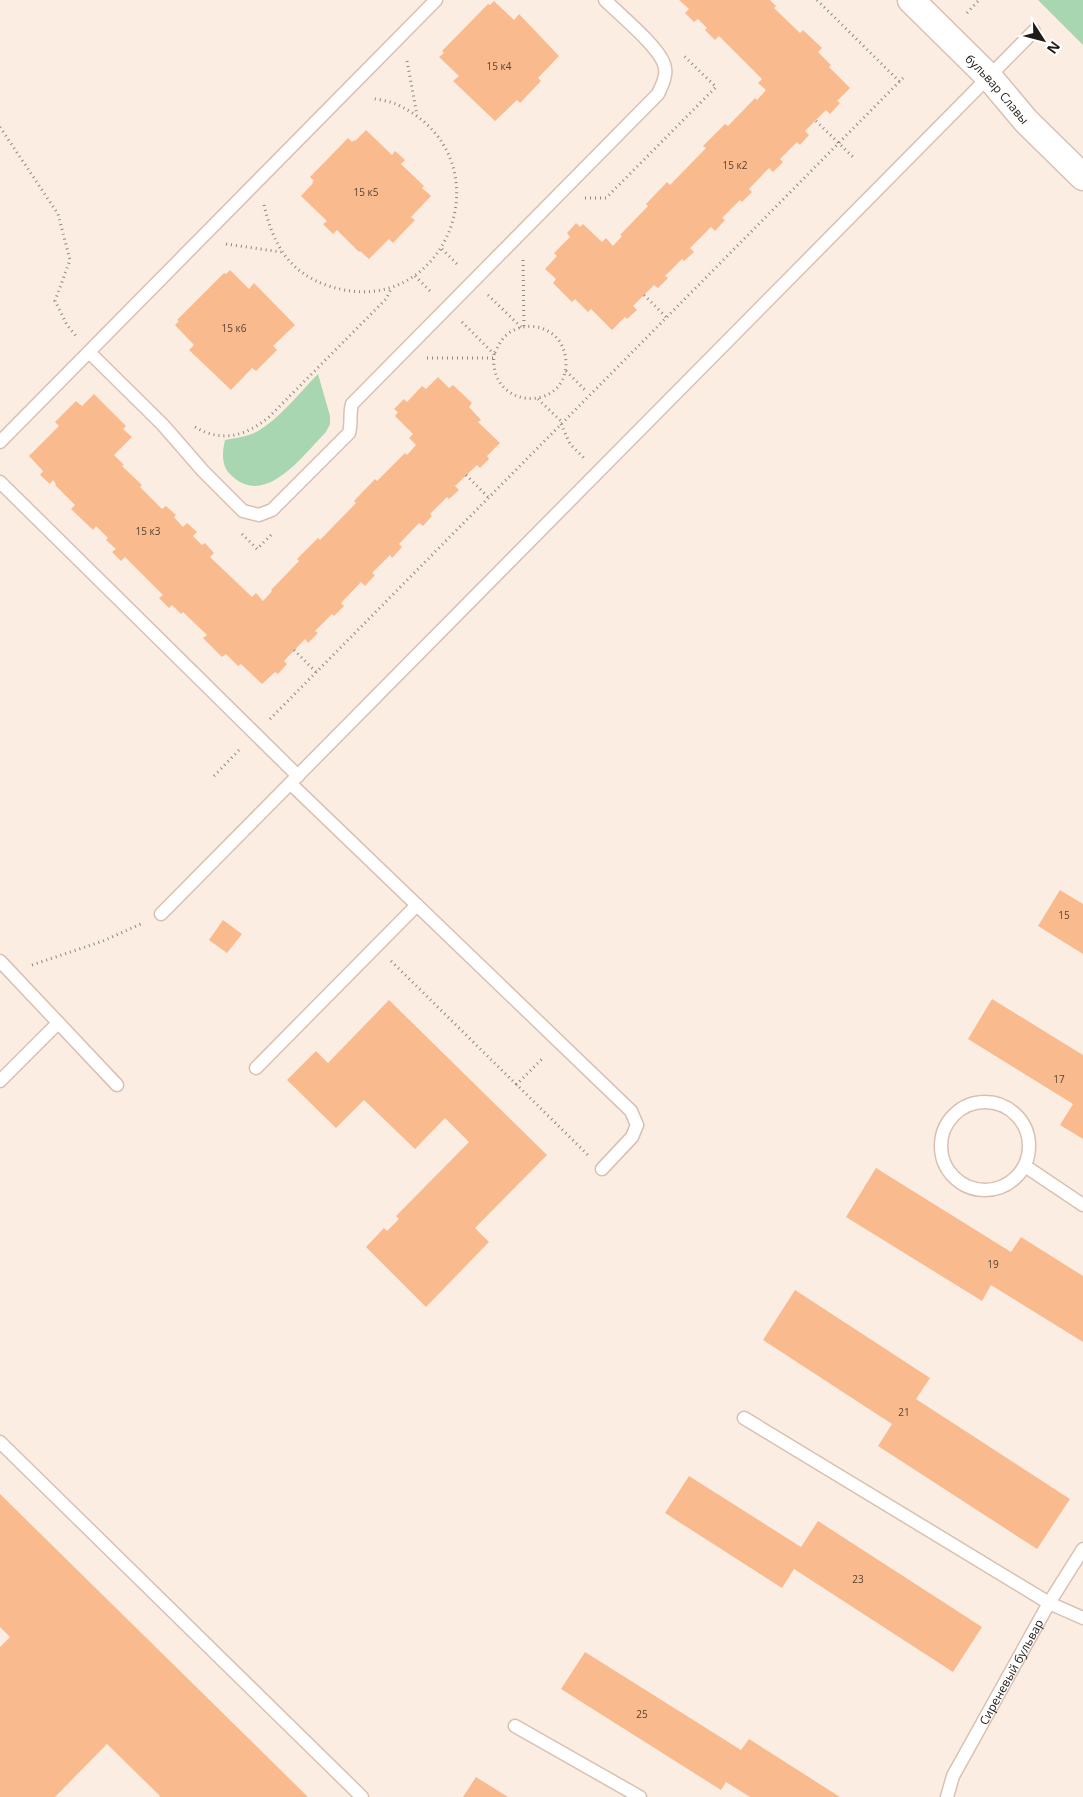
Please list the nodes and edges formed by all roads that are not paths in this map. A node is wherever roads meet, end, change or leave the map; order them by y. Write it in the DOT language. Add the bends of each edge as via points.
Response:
graph roads {
  1 [pos="436,0"];
  2 [pos="605,0"];
  3 [pos="911,0"];
  4 [pos="1034,31"];
  5 [pos="989,77"];
  6 [pos="1083,177"];
  7 [pos="89,352"];
  8 [pos="0,442"];
  9 [pos="0,482"];
  10 [pos="294,780"];
  11 [pos="417,905"];
  12 [pos="161,914"];
  13 [pos="0,962"];
  14 [pos="58,1023"];
  15 [pos="256,1068"];
  16 [pos="0,1081"];
  17 [pos="117,1085"];
  18 [pos="1025,1166"];
  19 [pos="602,1169"];
  20 [pos="1083,1205"];
  21 [pos="744,1418"];
  22 [pos="0,1442"];
  23 [pos="1083,1549"];
  24 [pos="1049,1603"];
  25 [pos="1083,1618"];
  26 [pos="515,1726"];
  27 [pos="362,1797"];
  28 [pos="640,1797"];
  29 [pos="946,1797"];
  1 -- 7 [label="lane"];
  2 -- 7 [label="lane" via="657,52 665,65 665,80 658,94 352,404 349,433 272,510 258,515 243,511"];
  3 -- 5 [label="street, бульвар Славы"];
  4 -- 5 [label="lane"];
  5 -- 6 [label="street, бульвар Славы" via="1026,122"];
  5 -- 10 [label="lane"];
  7 -- 8 [label="lane"];
  9 -- 10 [label="lane" via="255,734"];
  10 -- 11 [label="lane"];
  10 -- 12 [label="lane"];
  11 -- 15 [label="lane"];
  11 -- 19 [label="lane" via="631,1111 637,1125 632,1137"];
  13 -- 14 [label="lane"];
  14 -- 16 [label="lane"];
  14 -- 17 [label="lane"];
  18 -- 18 [label="lane" via="1028,1136 1022,1121 1012,1110 998,1103 975,1103 954,1114 945,1126 940,1141 941,1157 947,1171 958,1182 972,1189 988,1191 1015,1179"];
  18 -- 20 [label="lane"];
  21 -- 24 [label="lane"];
  22 -- 27 [label="lane"];
  23 -- 24 [label="lane, Сиреневый бульвар"];
  24 -- 25 [label="lane"];
  24 -- 29 [label="lane, Сиреневый бульвар" via="953,1776"];
  26 -- 28 [label="lane"];
}
